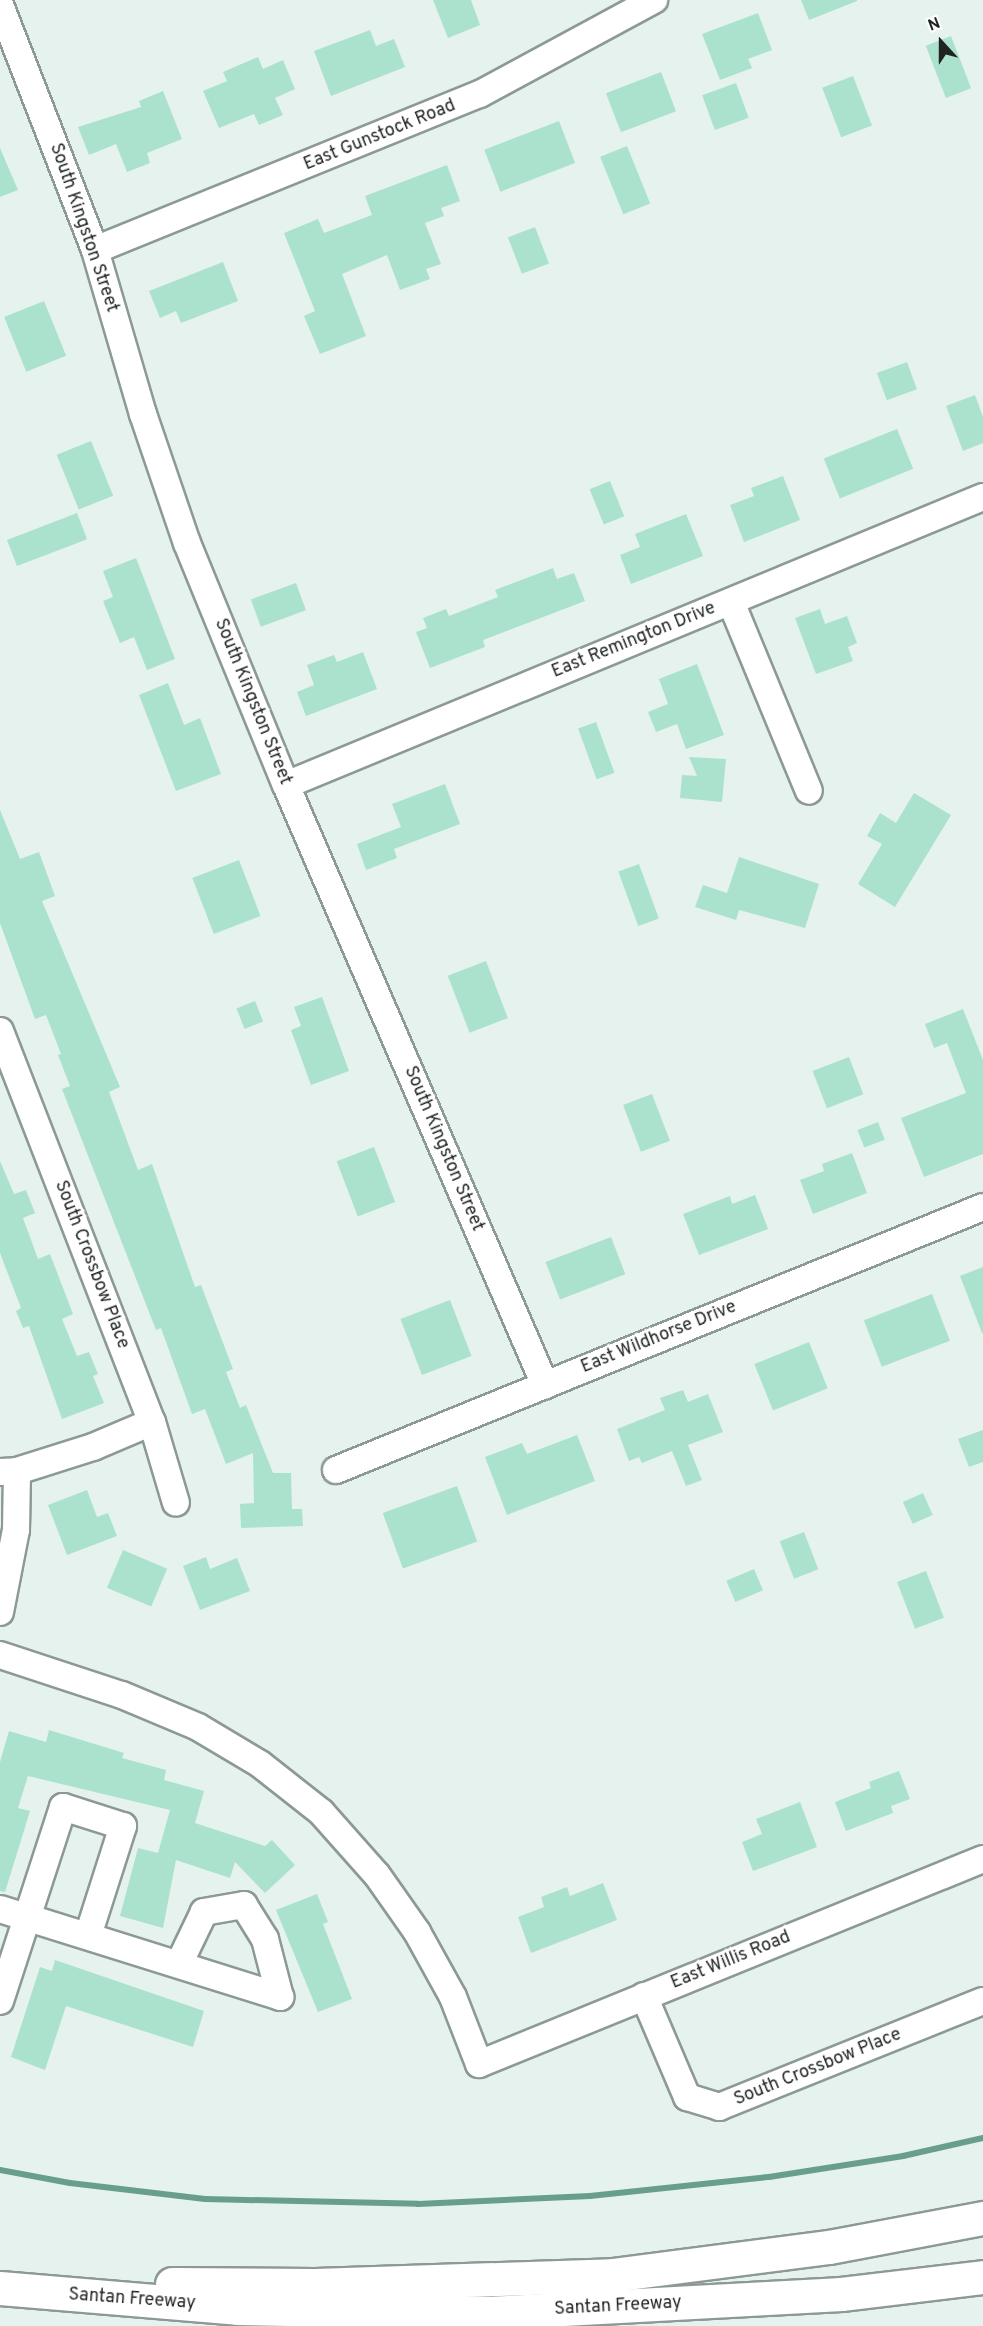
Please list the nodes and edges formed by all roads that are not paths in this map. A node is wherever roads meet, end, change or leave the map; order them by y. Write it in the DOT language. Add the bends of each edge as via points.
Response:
graph roads {
  1 [pos="654,0"];
  2 [pos="0,4"];
  3 [pos="95,250"];
  4 [pos="983,497"];
  5 [pos="731,602"];
  6 [pos="286,786"];
  7 [pos="809,791"];
  8 [pos="0,1030"];
  9 [pos="983,1207"];
  10 [pos="545,1385"];
  11 [pos="152,1422"];
  12 [pos="336,1470"];
  13 [pos="9,1472"];
  14 [pos="176,1503"];
  15 [pos="0,1611"];
  16 [pos="0,1655"];
  17 [pos="983,1859"];
  18 [pos="0,1909"];
  19 [pos="27,1917"];
  20 [pos="88,1936"];
  21 [pos="179,1964"];
  22 [pos="644,1996"];
  23 [pos="0,2001"];
  24 [pos="983,2001"];
  25 [pos="983,2218"];
  26 [pos="983,2277"];
  27 [pos="15,2290"];
  1 -- 3 [label="street, East Gunstock Road" via="480,94"];
  2 -- 3 [label="street, South Kingston Street"];
  3 -- 6 [label="street, South Kingston Street" via="143,414 187,543"];
  4 -- 5 [label="street, East Remington Drive"];
  5 -- 6 [label="street, East Remington Drive"];
  5 -- 7 [label="street"];
  6 -- 10 [label="street, South Kingston Street"];
  8 -- 11 [label="street, South Crossbow Place"];
  9 -- 10 [label="street, East Wildhorse Drive"];
  10 -- 12 [label="street, East Wildhorse Drive"];
  11 -- 13 [label="street" via="93,1447"];
  11 -- 14 [label="street, South Crossbow Place"];
  13 -- 15 [label="street" via="16,1530"];
  16 -- 22 [label="street, East Willis Road" via="122,1695 198,1727 260,1764 321,1812 377,1875 417,1932 453,1997 479,2064"];
  17 -- 22 [label="street, East Willis Road"];
  18 -- 19 [label="street"];
  19 -- 20 [label="street"];
  19 -- 20 [label="street" via="63,1807 123,1826"];
  19 -- 23 [label="street"];
  20 -- 21 [label="street"];
  22 -- 24 [label="street, South Crossbow Place" via="687,2097 719,2107"];
  25 -- 27 [label="highway" via="830,2247 612,2276"];
  26 -- 27 [label="highway, Santan Freeway" via="841,2294 489,2313 237,2308"];
}
